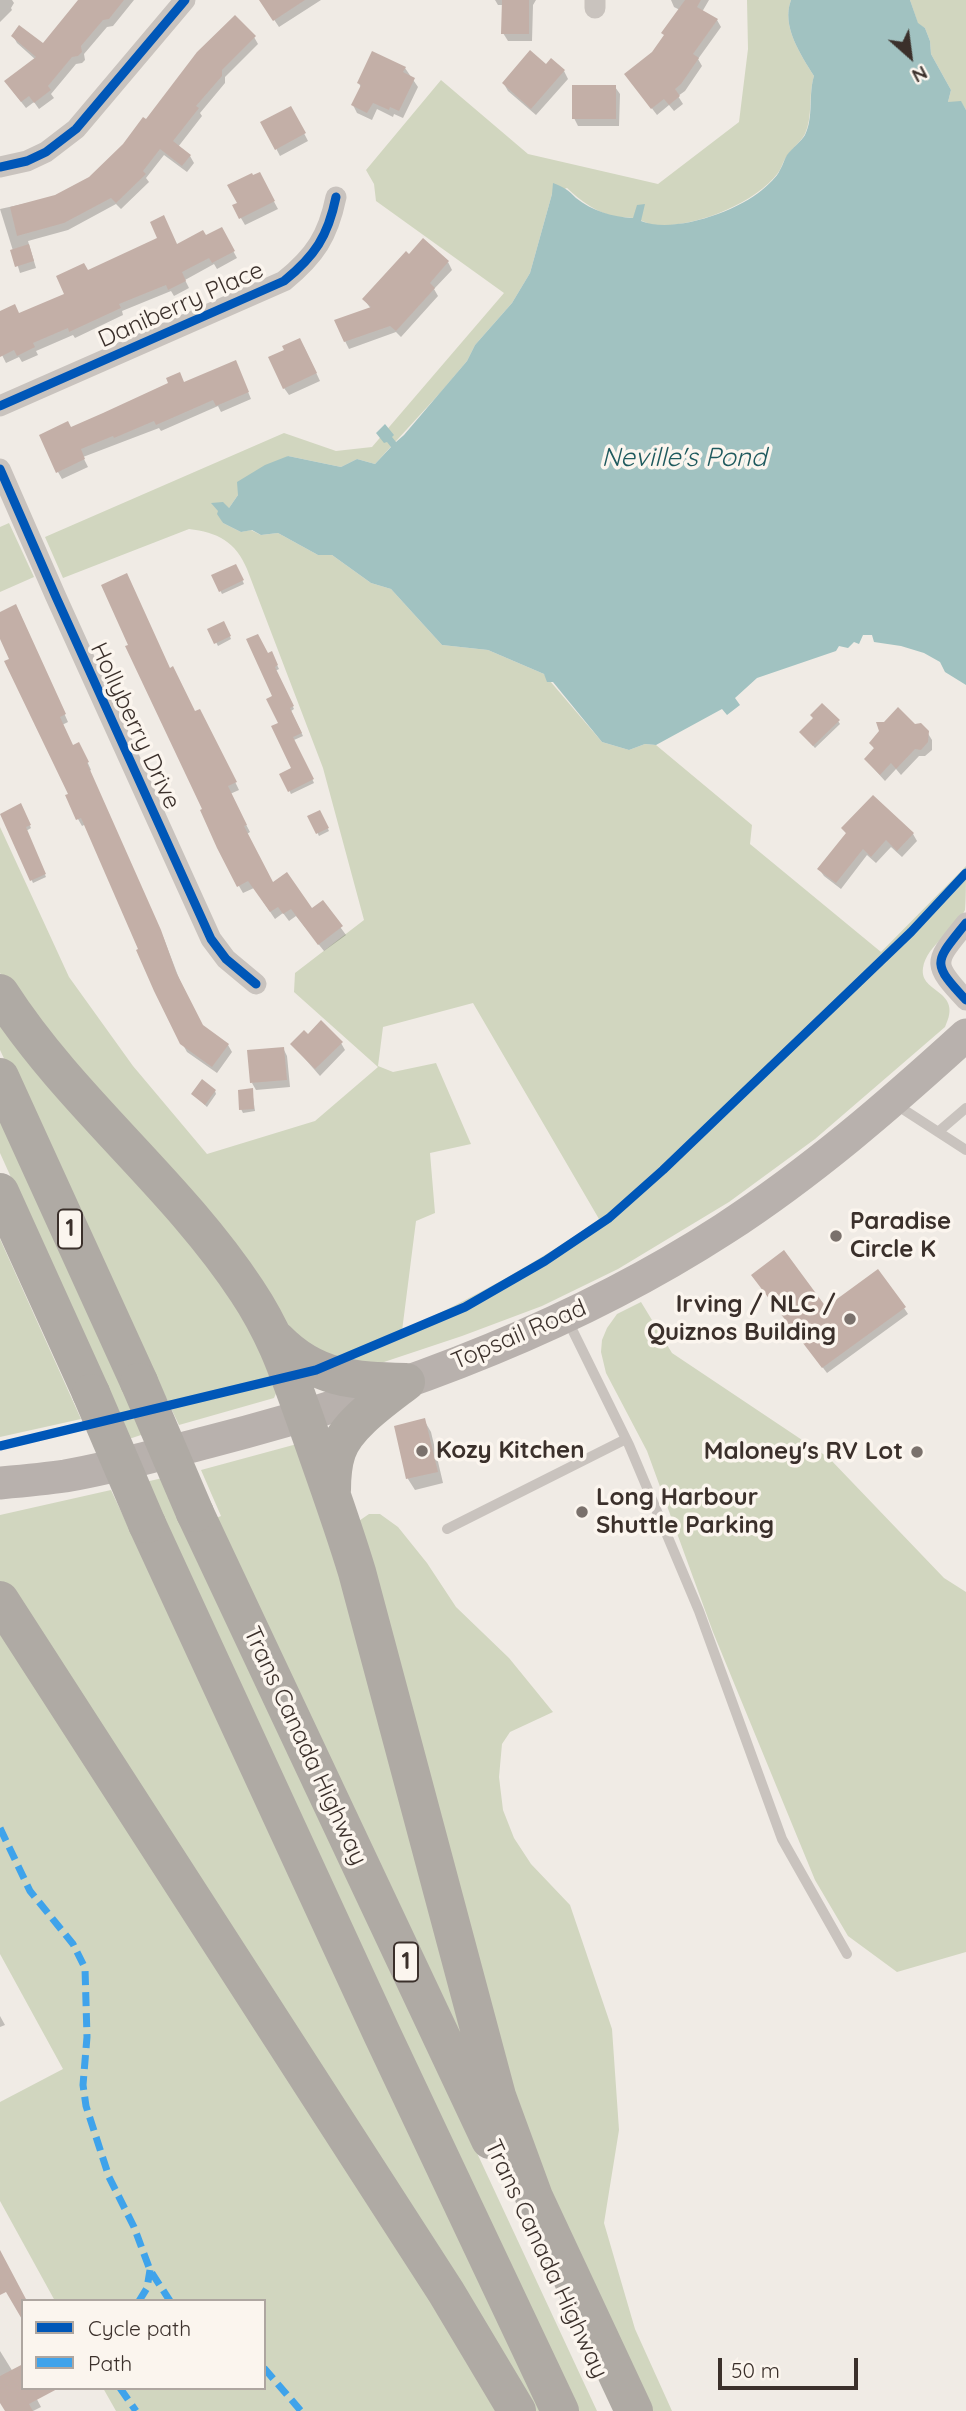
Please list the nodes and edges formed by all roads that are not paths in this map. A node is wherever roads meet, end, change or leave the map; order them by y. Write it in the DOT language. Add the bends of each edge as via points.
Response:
graph roads {
  1 [pos="185,0"];
  2 [pos="0,167"];
  3 [pos="336,197"];
  4 [pos="0,406"];
  5 [pos="0,469"];
  6 [pos="966,923"];
  7 [pos="256,984"];
  8 [pos="0,993"];
  9 [pos="966,1000"];
  10 [pos="966,1035"];
  11 [pos="0,1077"];
  12 [pos="892,1102"];
  13 [pos="966,1108"];
  14 [pos="938,1132"];
  15 [pos="966,1150"];
  16 [pos="0,1192"];
  17 [pos="565,1317"];
  18 [pos="277,1340"];
  19 [pos="406,1382"];
  20 [pos="303,1415"];
  21 [pos="626,1438"];
  22 [pos="0,1483"];
  23 [pos="332,1490"];
  24 [pos="447,1529"];
  25 [pos="0,1600"];
  26 [pos="847,1954"];
  27 [pos="517,2411"];
  28 [pos="560,2411"];
  29 [pos="617,2411"];
  30 [pos="634,2411"];
  1 -- 2 [label="street" via="76,130 47,152"];
  3 -- 4 [label="street, Daniberry Place" via="327,233 284,281"];
  5 -- 7 [label="street, Hollyberry Drive" via="211,939 226,959"];
  6 -- 9 [label="street" via="946,948 940,969"];
  8 -- 18 [label="highway" via="56,1070 219,1254"];
  10 -- 12 [label="main road, Topsail Road"];
  11 -- 29 [label="highway, Trans Canada Highway / 1, bridge" via="195,1513"];
  12 -- 14 [label="lane"];
  12 -- 17 [label="main road, Topsail Road" via="823,1160 724,1229 618,1292"];
  13 -- 14 [label="lane"];
  14 -- 15 [label="lane"];
  16 -- 28 [label="highway, Trans Canada Highway / 1, bridge" via="147,1524"];
  17 -- 19 [label="main road, Topsail Road"];
  17 -- 21 [label="lane"];
  18 -- 19 [label="highway" via="306,1365 322,1372"];
  18 -- 20 [label="highway"];
  19 -- 20 [label="main road, Topsail Road"];
  19 -- 23 [label="highway" via="343,1440 334,1462"];
  20 -- 22 [label="main road, Topsail Road" via="65,1476"];
  20 -- 23 [label="highway"];
  21 -- 24 [label="lane"];
  21 -- 26 [label="lane" via="699,1611 782,1839"];
  23 -- 30 [label="highway" via="497,2096 534,2197"];
  25 -- 27 [label="highway" via="446,2292"];
}
